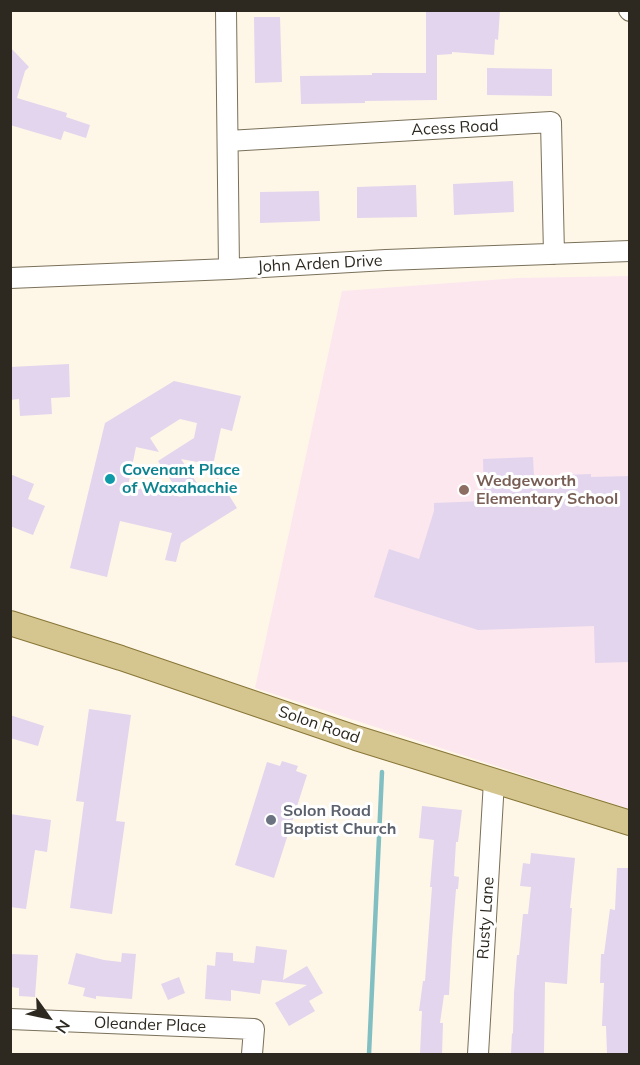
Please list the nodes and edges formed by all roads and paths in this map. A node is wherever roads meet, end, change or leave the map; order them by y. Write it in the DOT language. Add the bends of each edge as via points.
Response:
graph roads {
  1 [pos="226,10"];
  2 [pos="228,141"];
  3 [pos="630,251"];
  4 [pos="554,254"];
  5 [pos="229,269"];
  6 [pos="10,278"];
  7 [pos="10,623"];
  8 [pos="494,780"];
  9 [pos="630,823"];
  10 [pos="10,1019"];
  11 [pos="252,1054"];
  12 [pos="478,1054"];
  1 -- 2 [label="street"];
  2 -- 4 [label="street, Acess Road" via="551,122"];
  2 -- 5 [label="street"];
  3 -- 4 [label="street, John Arden Drive"];
  4 -- 5 [label="street, John Arden Drive"];
  5 -- 6 [label="street, John Arden Drive"];
  7 -- 8 [label="main road, Solon Road"];
  8 -- 9 [label="main road, Solon Road"];
  8 -- 12 [label="street, Rusty Lane"];
  10 -- 11 [label="street, Oleander Place" via="254,1029"];
}
